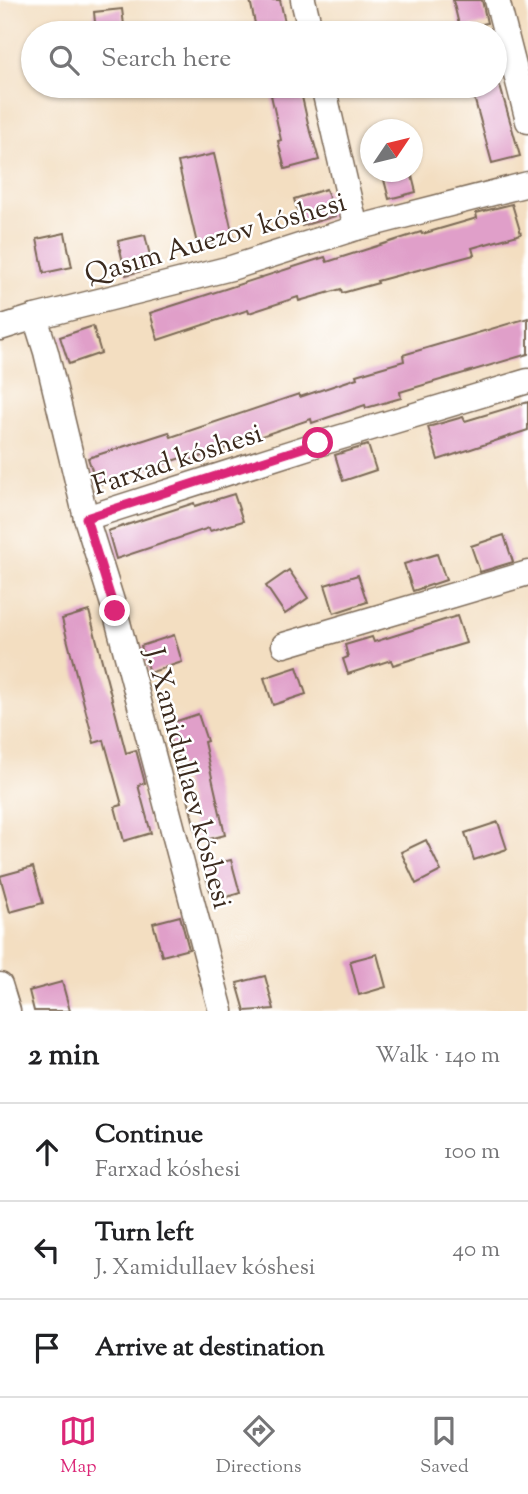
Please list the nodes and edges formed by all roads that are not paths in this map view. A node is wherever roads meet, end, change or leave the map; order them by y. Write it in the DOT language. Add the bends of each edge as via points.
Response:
graph roads {
  1 [pos="303,0"];
  2 [pos="497,0"];
  3 [pos="308,21"];
  4 [pos="502,21"];
  5 [pos="507,39"];
  6 [pos="326,98"];
  7 [pos="528,121"];
  8 [pos="528,184"];
  9 [pos="356,228"];
  10 [pos="34,317"];
  11 [pos="0,328"];
  12 [pos="528,381"];
  13 [pos="86,518"];
  14 [pos="528,572"];
  15 [pos="284,645"];
  16 [pos="0,985"];
  17 [pos="8,1011"];
  18 [pos="221,1011"];
  1 -- 3 [label="street"];
  2 -- 4 [label="street"];
  5 -- 7 [label="street"];
  6 -- 9 [label="street"];
  8 -- 9 [label="street, Qasım Auezov kóshesi"];
  9 -- 10 [label="street, Qasım Auezov kóshesi" via="231,268"];
  10 -- 11 [label="street, Qasım Auezov kóshesi"];
  10 -- 13 [label="street, J. Xamidullaev kóshesi"];
  12 -- 13 [label="street, Farxad kóshesi"];
  13 -- 18 [label="street, J. Xamidullaev kóshesi"];
  14 -- 15 [label="street"];
  16 -- 17 [label="street"];
}
